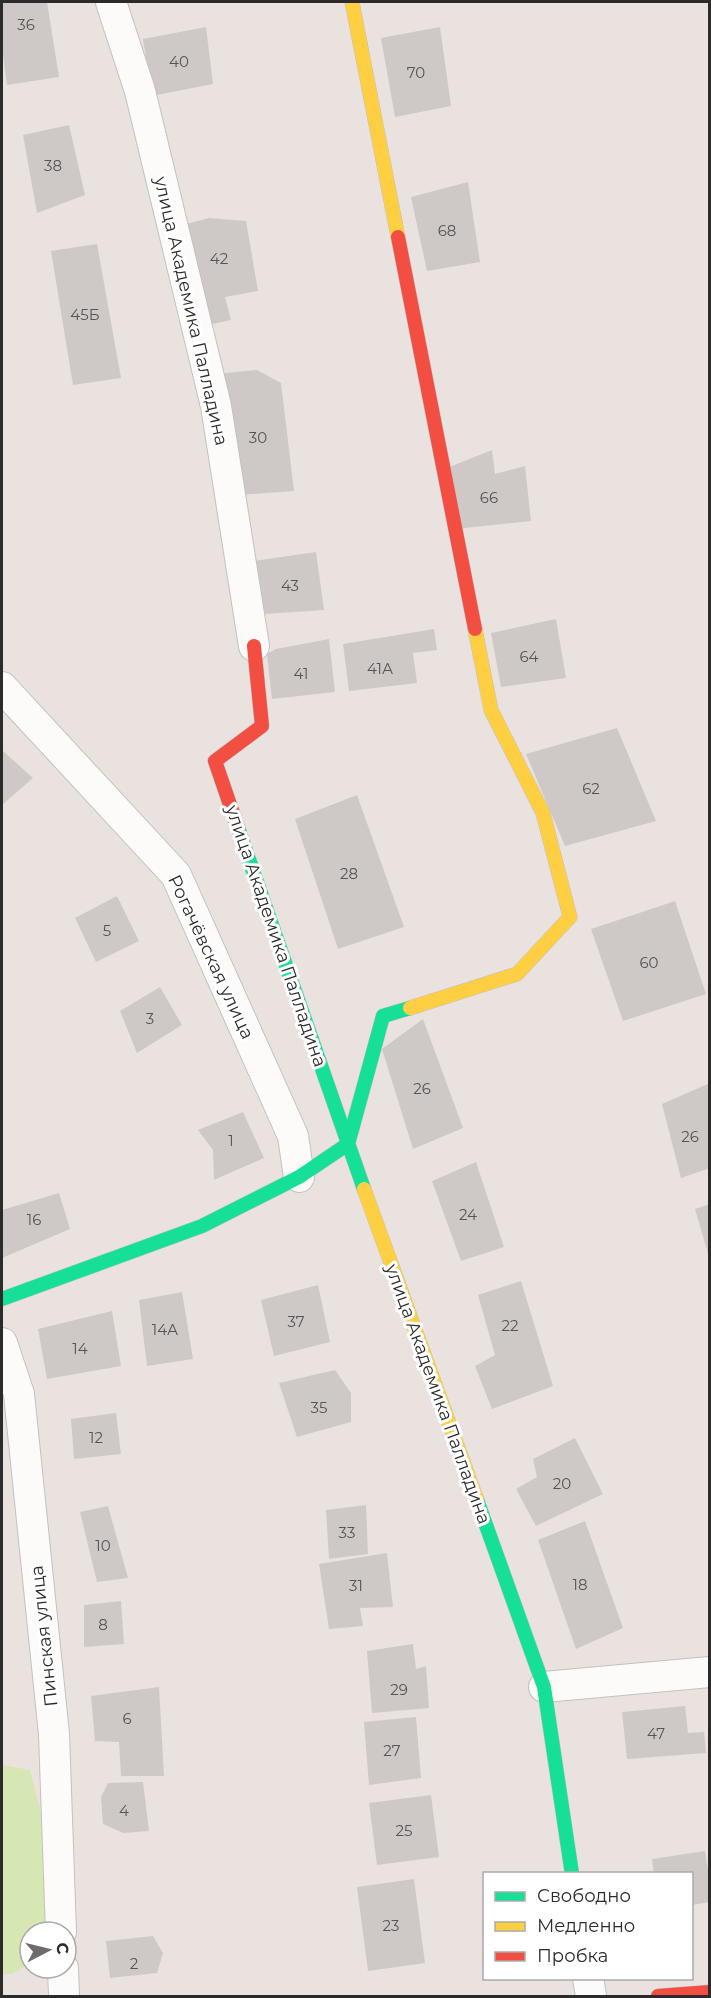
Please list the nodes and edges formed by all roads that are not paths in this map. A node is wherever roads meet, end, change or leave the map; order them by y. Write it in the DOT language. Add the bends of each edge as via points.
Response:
graph roads {
  1 [pos="111,2"];
  2 [pos="352,2"];
  3 [pos="254,646"];
  4 [pos="2,687"];
  5 [pos="348,1144"];
  6 [pos="300,1177"];
  7 [pos="2,1299"];
  8 [pos="2,1343"];
  9 [pos="710,1672"];
  10 [pos="544,1687"];
  11 [pos="572,1872"];
  12 [pos="61,1920"];
  13 [pos="63,1980"];
  14 [pos="588,1980"];
  15 [pos="710,1992"];
  16 [pos="63,1996"];
  17 [pos="591,1996"];
  18 [pos="658,1996"];
  1 -- 3 [label="street, улица Академика Палладина" via="140,91 216,406"];
  2 -- 5 [label="street" via="491,710 543,813 570,917 517,974 383,1016"];
  3 -- 5 [label="street, улица Академика Палладина" via="262,726 215,761"];
  4 -- 6 [label="street, Рогачёвская улица" via="176,875 293,1136"];
  5 -- 6 [label="street"];
  5 -- 10 [label="street, улица Академика Палладина"];
  6 -- 7 [label="street" via="202,1226"];
  8 -- 12 [label="street, Пинская улица" via="19,1395 53,1722"];
  9 -- 10 [label="street"];
  10 -- 11 [label="street, улица Академика Палладина"];
  13 -- 16 [label="street"];
  14 -- 17 [label="street"];
  15 -- 18 [label="street"];
}
